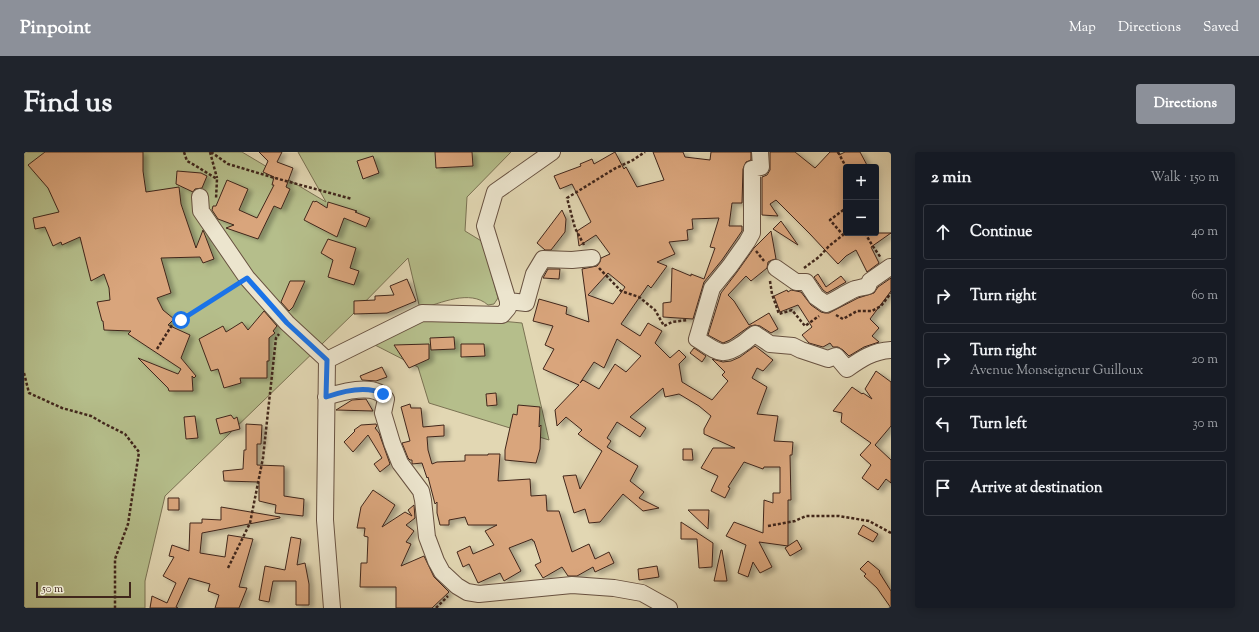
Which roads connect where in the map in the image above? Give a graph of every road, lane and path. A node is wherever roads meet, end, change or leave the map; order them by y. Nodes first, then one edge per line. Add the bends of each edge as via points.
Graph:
1 (184, 152) edge
2 (210, 152) edge
3 (552, 152) edge
4 (645, 152) edge
5 (760, 152) edge
6 (838, 152) edge
7 (844, 164) edge
8 (206, 172) dead end
9 (217, 179) dead end
10 (200, 197) dead end
11 (352, 199) dead end
12 (843, 210) edge
13 (843, 235) edge
14 (843, 235) edge
15 (867, 236) edge
16 (592, 258) junction
17 (890, 267) joint
18 (776, 268) dead end
19 (247, 278) junction
20 (796, 282) junction
21 (508, 300) junction
22 (702, 321) junction
23 (287, 323) junction
24 (157, 349) dead end
25 (891, 350) edge
26 (327, 360) junction
27 (24, 373) edge
28 (326, 397) junction
29 (768, 526) dead end
30 (891, 533) edge
31 (228, 568) dead end
32 (115, 608) edge
33 (332, 608) edge
34 (669, 608) edge

1 - 8 path via 187,161
2 - 9 path
2 - 11 path via 228,164
3 - 21 street via 495,192 485,226
4 - 16 path via 567,198 575,228
5 - 22 street via 761,167 752,169 752,233 712,288
6 - 7 path
10 - 19 street via 201,211
12 - 14 path via 830,220
13 - 20 path via 804,268
15 - 17 path via 885,265
16 - 21 street via 543,259 534,274 526,303
16 - 22 path via 603,274 621,291 639,296 655,310 664,326 684,320
17 - 20 street via 870,281 868,286 826,304 816,297 806,282
18 - 20 street
19 - 23 street
19 - 24 path via 172,325
21 - 26 street via 508,308 502,315 422,313
22 - 25 street via 697,338 721,353 730,352 755,334 770,344 793,346 828,359 836,356 847,369 863,358 883,350
23 - 26 street
23 - 31 path via 276,338 263,458 250,523
26 - 28 street
27 - 32 path via 29,393 62,408 91,416 125,434 139,452 128,524 115,559
28 - 33 street via 325,520
28 - 34 street via 363,390 383,394 386,399 383,413 400,463 421,491 427,537 436,561 442,572 462,589 479,594 572,585 614,588 642,593
29 - 30 path via 795,521 806,516 839,516 869,521

